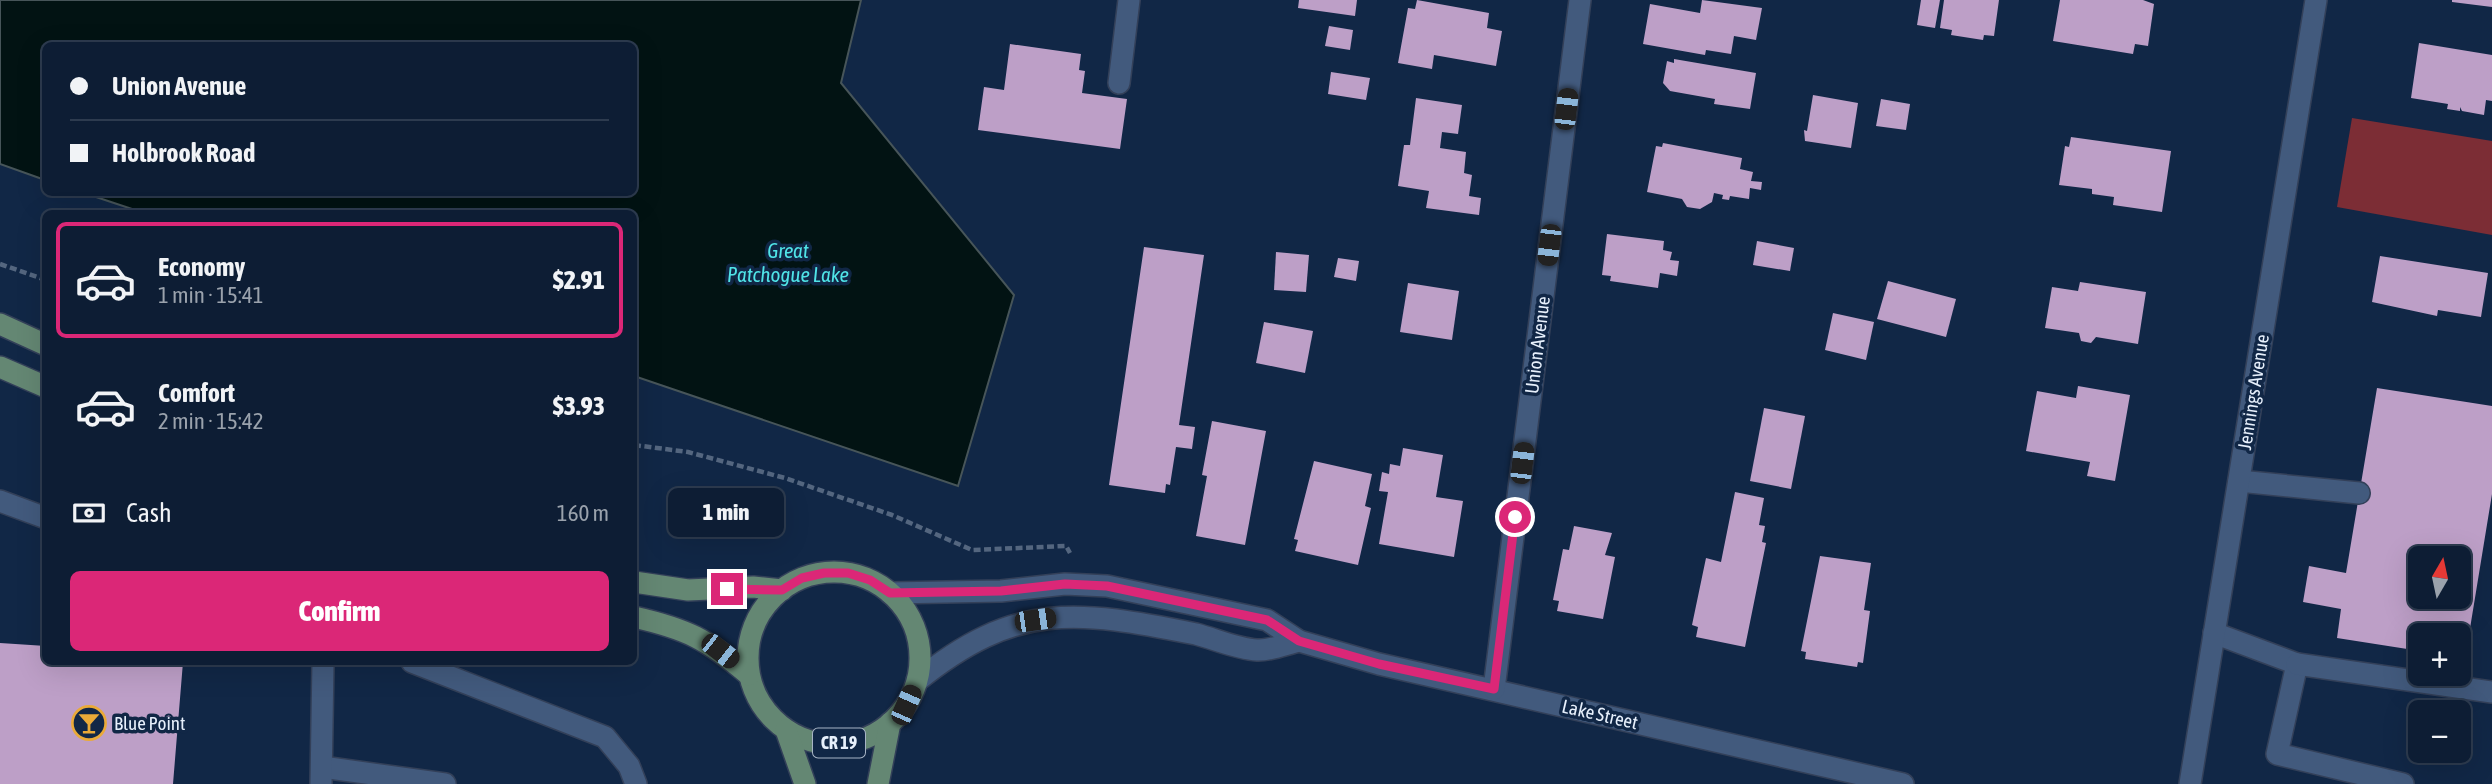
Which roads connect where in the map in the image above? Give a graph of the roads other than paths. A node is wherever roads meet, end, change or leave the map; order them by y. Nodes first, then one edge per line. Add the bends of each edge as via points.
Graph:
1 (1129, 0) edge
2 (1580, 0) edge
3 (2316, 0) edge
4 (1119, 83) dead end
5 (0, 324) edge
6 (42, 343) edge
7 (0, 367) edge
8 (42, 385) edge
9 (2239, 481) junction
10 (2359, 493) dead end
11 (0, 501) edge
12 (42, 517) edge
13 (637, 582) edge
14 (782, 590) junction
15 (890, 593) junction
16 (637, 618) edge
17 (2214, 633) junction
18 (1299, 641) junction
19 (2297, 664) junction
20 (323, 665) edge
21 (420, 665) edge
22 (749, 675) junction
23 (917, 681) junction
24 (1494, 689) junction
25 (2492, 692) edge
26 (890, 723) junction
27 (786, 730) junction
28 (321, 776) edge
29 (445, 784) edge
30 (636, 784) edge
31 (805, 784) edge
32 (878, 784) edge
33 (1903, 784) edge
34 (2190, 784) edge
35 (2403, 784) edge

1 - 4 street
2 - 24 street, Union Avenue
3 - 9 street, Jennings Avenue
5 - 6 main road
7 - 8 main road
9 - 10 street
9 - 17 street, Jennings Avenue
11 - 12 street
13 - 14 main road, CR 19 via 688,590
14 - 15 main road, CR 19 via 802,578 848,573
14 - 22 main road, CR 19 via 768,604 750,637
15 - 18 street via 1107,586 1267,620
15 - 23 main road, CR 19 via 906,611 916,634
16 - 22 main road, CR 19 via 680,627 707,641
17 - 19 street
17 - 34 street, Jennings Avenue
18 - 23 street via 1258,650 1103,618 1055,617 1015,623 988,634
18 - 24 street, Lake Street
19 - 25 street
19 - 35 street via 2277,754
20 - 28 street
21 - 30 street via 605,737 629,766
22 - 27 main road, CR 19 via 756,697
23 - 26 main road, CR 19 via 906,705
24 - 33 street, Lake Street
26 - 27 main road, CR 19 via 872,736 828,744
26 - 32 main road, CR 19
27 - 31 main road, CR 19
28 - 29 street

